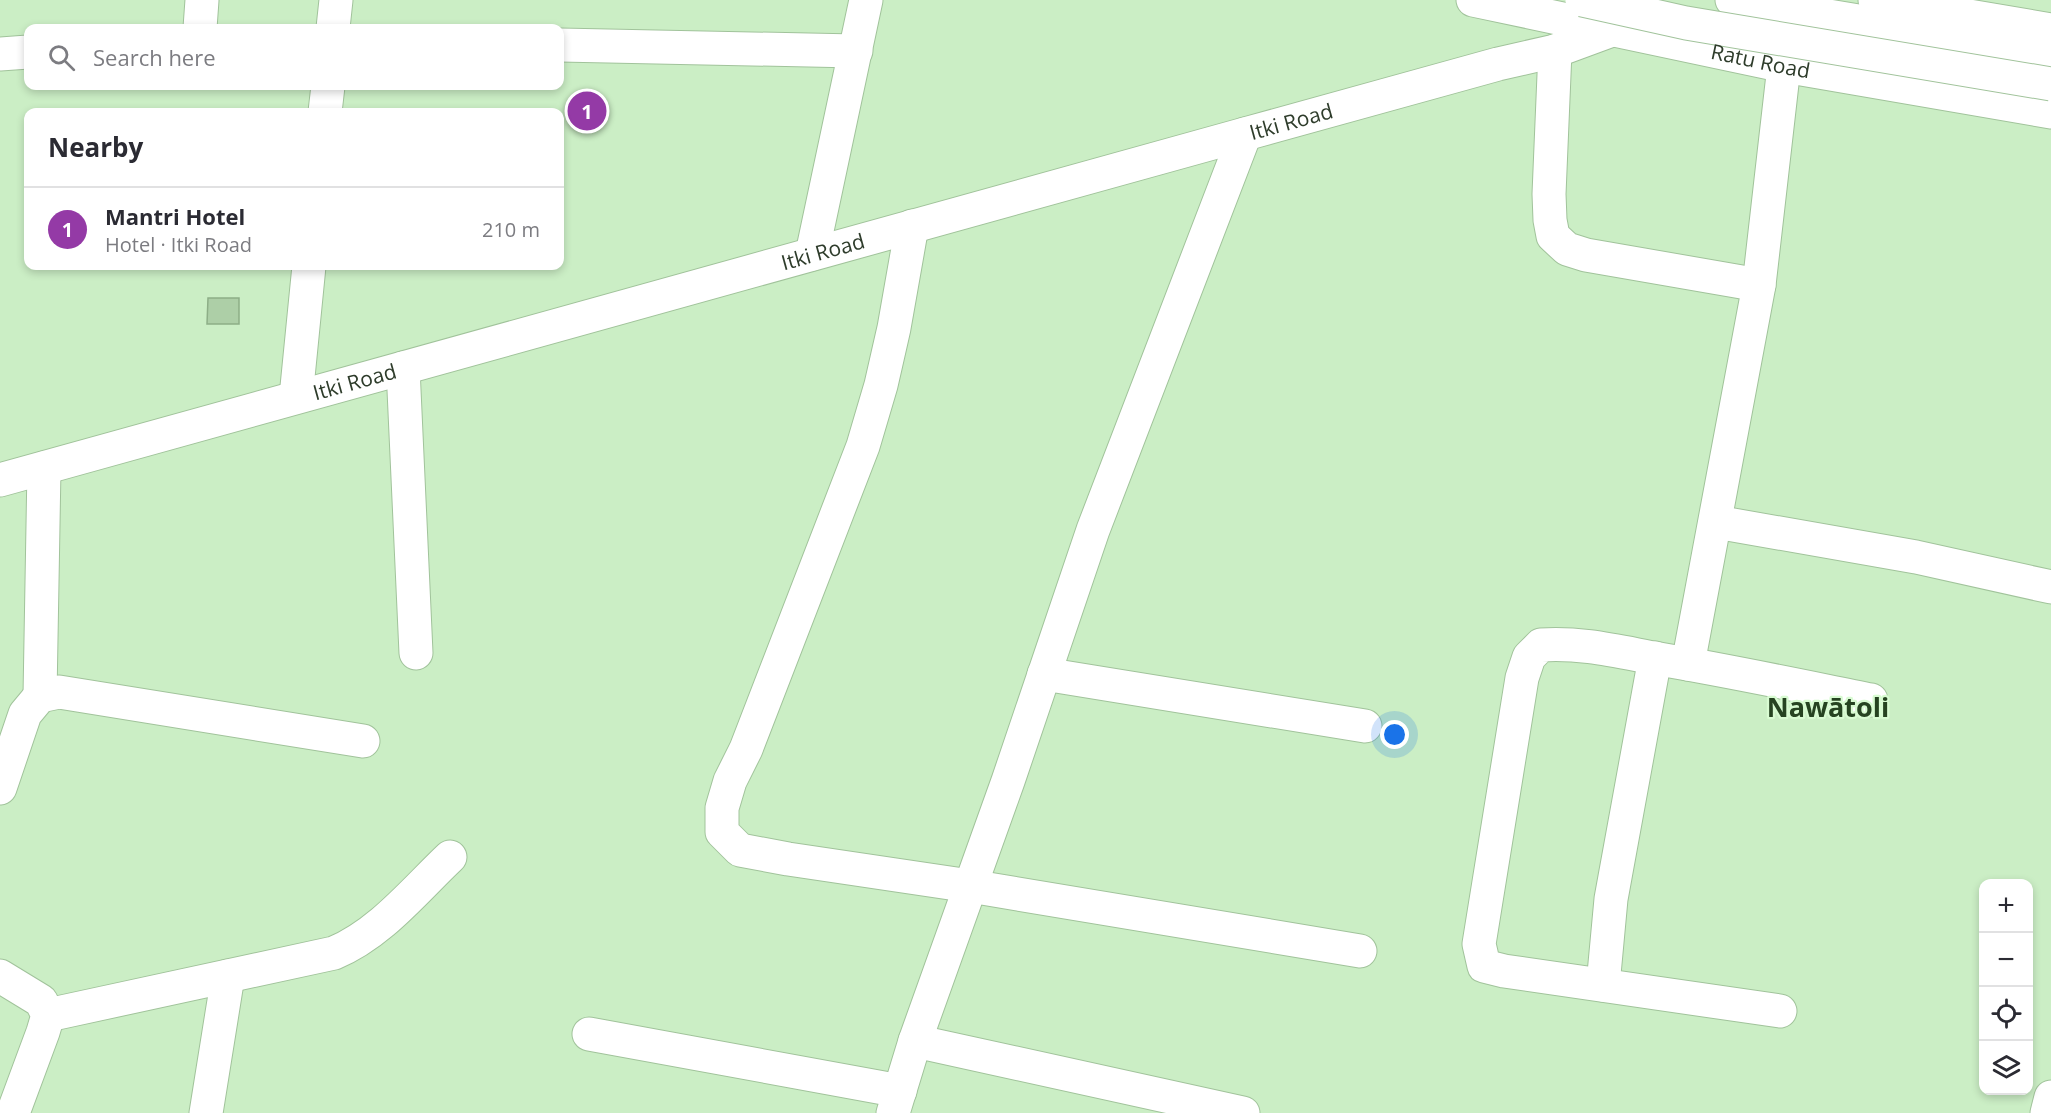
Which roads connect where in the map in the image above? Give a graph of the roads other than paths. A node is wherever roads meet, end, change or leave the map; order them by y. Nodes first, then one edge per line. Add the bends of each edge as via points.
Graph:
1 (202, 0) edge
2 (336, 0) edge
3 (866, 0) edge
4 (1473, 0) edge
5 (1582, 0) edge
6 (1626, 0) edge
7 (1732, 0) edge
8 (1875, 0) edge
9 (200, 24) edge
10 (333, 24) edge
11 (1611, 30) junction
12 (2051, 30) edge
13 (564, 45) edge
14 (856, 51) junction
15 (1555, 51) junction
16 (24, 52) edge
17 (2051, 53) edge
18 (0, 54) edge
19 (1784, 66) junction
20 (2051, 84) edge
21 (327, 90) edge
22 (325, 108) edge
23 (2051, 112) edge
24 (1245, 134) junction
25 (912, 226) junction
26 (812, 254) junction
27 (309, 270) edge
28 (1759, 285) junction
29 (403, 368) junction
30 (296, 397) junction
31 (44, 468) junction
32 (0, 480) edge
33 (1716, 522) junction
34 (2051, 587) edge
35 (416, 652) dead end
36 (1655, 658) junction
37 (1688, 664) junction
38 (1044, 674) junction
39 (40, 696) junction
40 (1872, 700) dead end
41 (1365, 726) dead end
42 (363, 741) dead end
43 (0, 788) edge
44 (450, 857) dead end
45 (970, 886) junction
46 (1360, 951) dead end
47 (228, 976) junction
48 (1603, 985) junction
49 (6, 987) edge
50 (1780, 1011) dead end
51 (48, 1015) junction
52 (589, 1034) dead end
53 (915, 1041) junction
54 (2051, 1097) edge
55 (896, 1102) edge
56 (13, 1113) edge
57 (206, 1113) edge
58 (1243, 1113) edge
59 (2047, 1113) edge

1 - 9 street
2 - 10 street
3 - 14 street
4 - 11 street, Ratu Road
5 - 20 street, bridge via 1686,23
6 - 11 street
7 - 17 street
8 - 12 street
11 - 15 street, Itki Road
11 - 19 street, Ratu Road
13 - 14 street
14 - 26 street
15 - 24 street, Itki Road
15 - 28 street via 1549,194 1553,236 1567,249 1586,255
16 - 18 street
19 - 23 street, Ratu Road
19 - 28 street
21 - 22 street
24 - 25 street, Itki Road
24 - 38 street via 1093,530
25 - 26 street, Itki Road
25 - 45 street via 894,328 863,446 746,749 730,781 722,808 722,832 740,850
26 - 29 street, Itki Road
27 - 30 street
28 - 33 street
29 - 30 street, Itki Road
29 - 35 street
30 - 31 street, Itki Road
31 - 32 street, Itki Road
31 - 39 street
33 - 34 street via 1916,557
33 - 37 street
36 - 37 street
36 - 48 street via 1611,899
36 - 48 street via 1561,644 1541,645 1529,657 1522,678 1479,944 1484,966
37 - 40 street
38 - 41 street
38 - 45 street
39 - 42 street via 59,692
39 - 43 street via 25,714
44 - 47 street via 377,927 351,946
45 - 46 street
45 - 53 street
47 - 51 street
47 - 57 street
48 - 50 street
49 - 51 street via 41,1001
51 - 56 street
52 - 55 street
53 - 55 street
53 - 58 street
54 - 59 street

